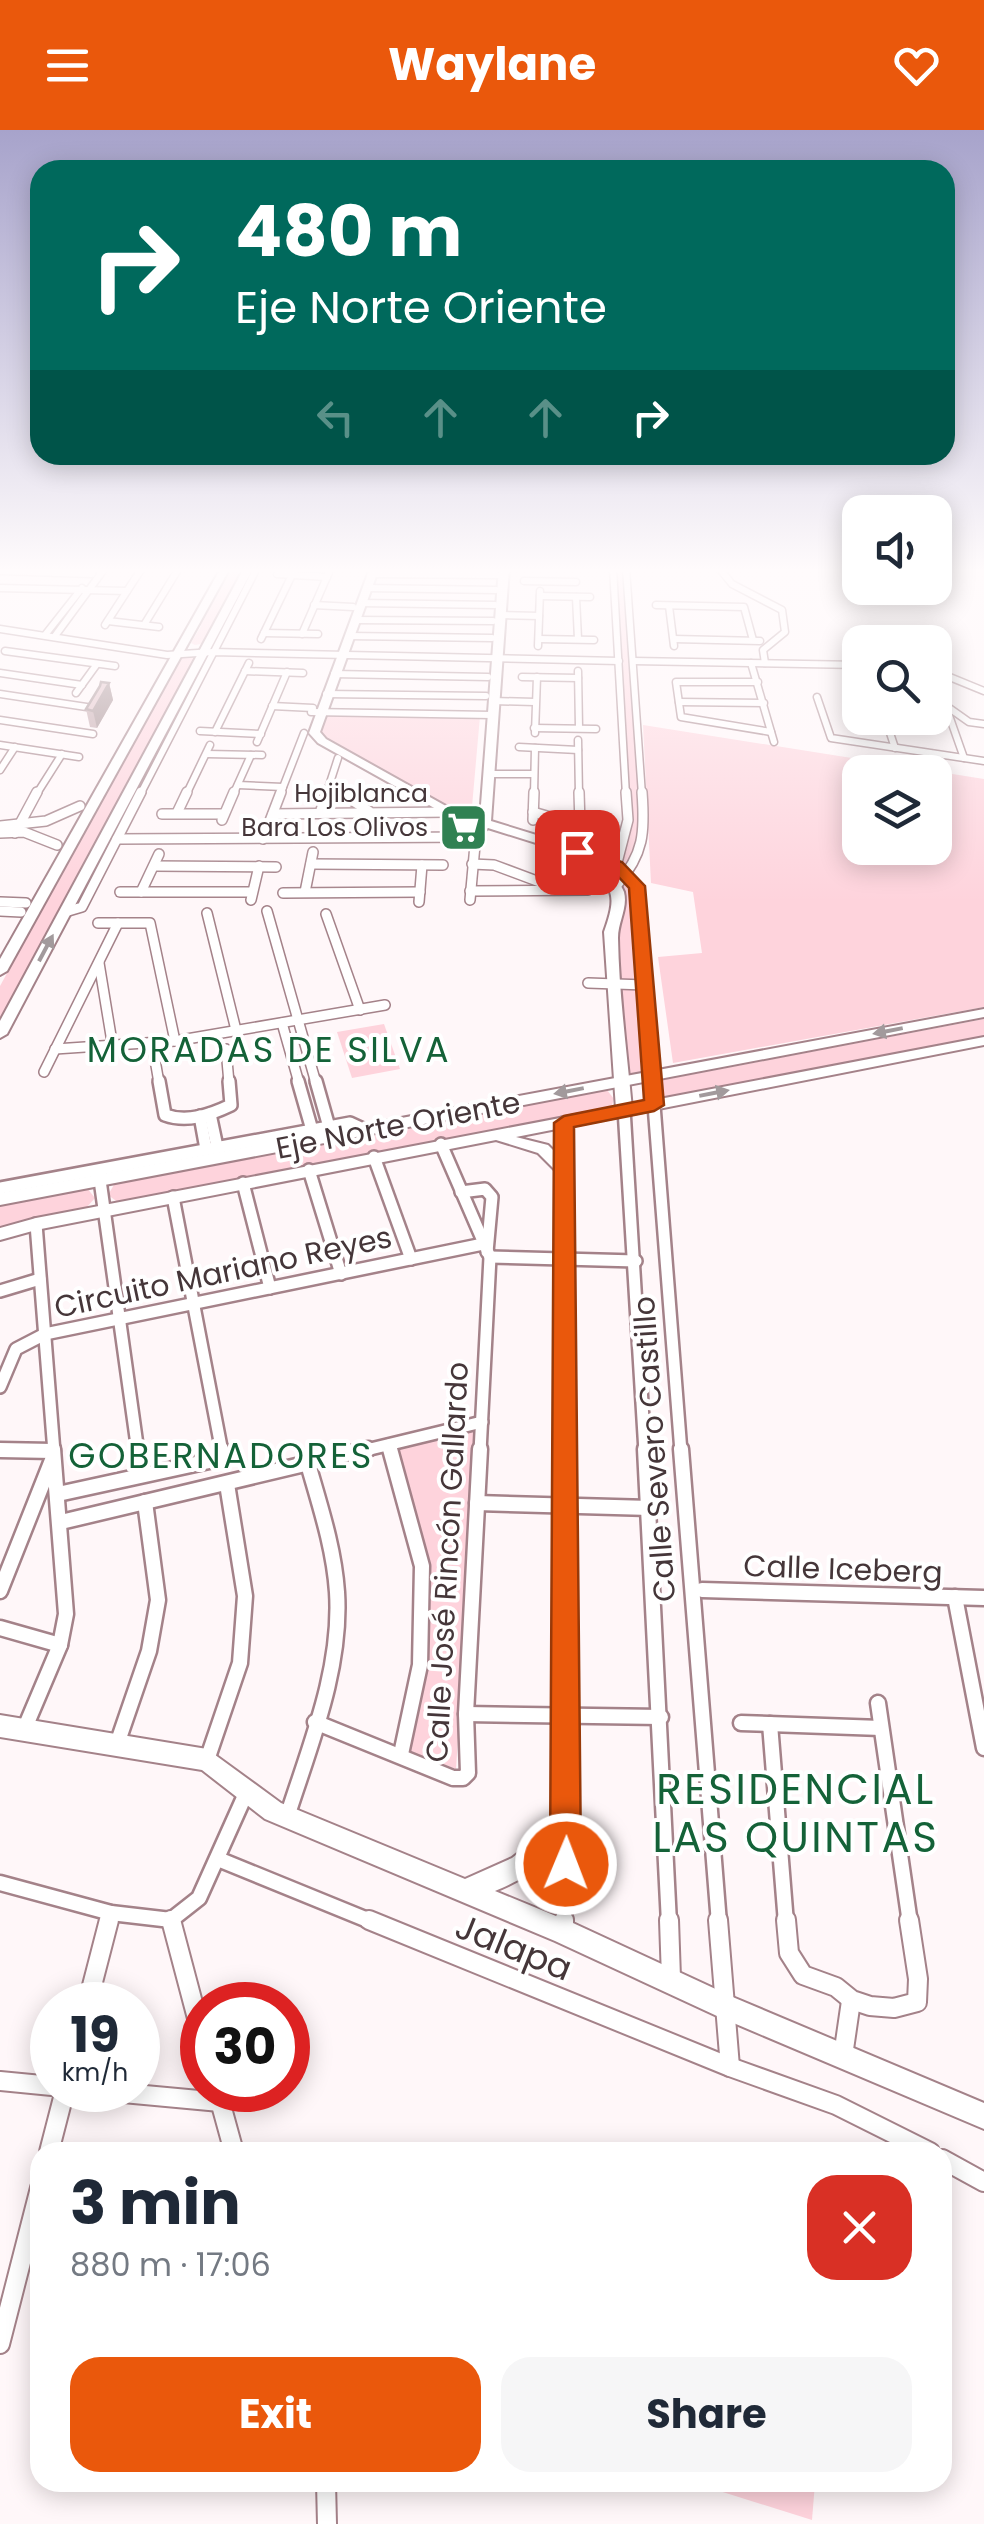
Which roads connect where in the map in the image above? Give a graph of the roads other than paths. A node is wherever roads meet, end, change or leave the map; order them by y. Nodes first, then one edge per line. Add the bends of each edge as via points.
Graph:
1 (46, 680) edge
2 (86, 680) edge
3 (158, 680) edge
4 (194, 680) edge
5 (195, 680) edge
6 (241, 680) edge
7 (284, 680) edge
8 (327, 680) edge
9 (332, 680) edge
10 (489, 680) edge
11 (492, 680) edge
12 (537, 680) edge
13 (578, 680) edge
14 (620, 680) edge
15 (634, 680) edge
16 (675, 680) edge
17 (758, 680) edge
18 (82, 685) junction
19 (0, 694) edge
20 (76, 694) dead end
21 (326, 694) junction
22 (817, 697) dead end
23 (491, 698) junction
24 (535, 700) junction
25 (679, 702) junction
26 (764, 703) junction
27 (273, 704) junction
28 (314, 709) junction
29 (952, 709) edge
30 (488, 715) junction
31 (5, 722) edge
32 (969, 722) junction
33 (952, 724) edge
34 (579, 728) junction
35 (952, 728) edge
36 (984, 728) edge
37 (596, 729) dead end
38 (200, 731) dead end
39 (79, 732) junction
40 (215, 732) junction
41 (771, 732) junction
42 (93, 734) dead end
43 (304, 734) junction
44 (0, 735) edge
45 (890, 735) edge
46 (774, 742) dead end
47 (0, 745) edge
48 (15, 747) junction
49 (519, 747) dead end
50 (535, 748) junction
51 (895, 748) junction
52 (62, 754) junction
53 (116, 754) junction
54 (262, 755) dead end
55 (251, 756) junction
56 (79, 757) dead end
57 (338, 758) junction
58 (964, 758) junction
59 (984, 761) edge
60 (0, 770) edge
61 (488, 776) junction
62 (533, 776) junction
63 (237, 787) junction
64 (329, 788) junction
65 (282, 790) junction
66 (80, 806) junction
67 (450, 812) junction
68 (177, 813) junction
69 (320, 813) junction
70 (373, 813) junction
71 (436, 813) junction
72 (162, 814) dead end
73 (273, 814) junction
74 (580, 825) junction
75 (0, 826) edge
76 (16, 828) junction
77 (595, 830) dead end
78 (476, 832) junction
79 (0, 834) edge
80 (367, 838) junction
81 (378, 838) junction
82 (117, 839) junction
83 (212, 839) junction
84 (263, 839) junction
85 (57, 845) junction
86 (314, 852) dead end
87 (159, 854) dead end
88 (311, 864) junction
89 (365, 864) junction
90 (376, 864) junction
91 (472, 864) junction
92 (422, 865) junction
93 (444, 865) dead end
94 (154, 866) junction
95 (206, 866) junction
96 (259, 866) junction
97 (276, 867) dead end
98 (622, 878) junction
99 (562, 890) junction
100 (588, 890) dead end
101 (120, 892) dead end
102 (141, 892) junction
103 (283, 892) dead end
104 (305, 892) junction
105 (0, 902) edge
106 (23, 908) junction
107 (0, 911) edge
108 (266, 911) dead end
109 (65, 912) junction
110 (208, 913) dead end
111 (326, 914) dead end
112 (98, 922) dead end
113 (118, 923) junction
114 (99, 961) junction
115 (1, 962) edge
116 (588, 983) dead end
117 (614, 984) junction
118 (645, 985) junction
119 (385, 1005) dead end
120 (360, 1010) junction
121 (984, 1013) edge
122 (298, 1020) junction
123 (282, 1023) junction
124 (236, 1030) junction
125 (0, 1034) edge
126 (175, 1041) junction
127 (984, 1041) edge
128 (113, 1048) junction
129 (55, 1050) junction
130 (226, 1050) dead end
131 (154, 1054) dead end
132 (44, 1072) dead end
133 (650, 1075) junction
134 (620, 1081) junction
135 (315, 1082) junction
136 (299, 1085) junction
137 (654, 1105) junction
138 (624, 1110) junction
139 (205, 1115) junction
140 (564, 1123) junction
141 (329, 1127) junction
142 (363, 1129) junction
143 (312, 1130) junction
144 (486, 1135) junction
145 (441, 1144) junction
146 (211, 1148) junction
147 (374, 1157) junction
148 (153, 1164) junction
149 (564, 1169) junction
150 (309, 1170) junction
151 (99, 1174) junction
152 (243, 1183) junction
153 (3, 1192) edge
154 (461, 1192) junction
155 (173, 1196) junction
156 (104, 1210) junction
157 (36, 1224) junction
158 (0, 1226) edge
159 (0, 1234) edge
160 (486, 1251) junction
161 (564, 1258) junction
162 (411, 1260) junction
163 (636, 1261) junction
164 (340, 1274) junction
165 (40, 1279) junction
166 (270, 1288) junction
167 (0, 1292) edge
168 (195, 1304) junction
169 (118, 1320) junction
170 (44, 1334) junction
171 (0, 1387) edge
172 (482, 1422) junction
173 (389, 1444) junction
174 (0, 1450) edge
175 (53, 1454) junction
176 (308, 1464) junction
177 (142, 1475) junction
178 (227, 1484) junction
179 (58, 1494) junction
180 (145, 1502) junction
181 (477, 1503) junction
182 (565, 1508) junction
183 (650, 1508) junction
184 (61, 1522) junction
185 (702, 1590) dead end
186 (0, 1591) edge
187 (956, 1597) junction
188 (984, 1598) edge
189 (0, 1628) edge
190 (60, 1645) junction
191 (878, 1702) dead end
192 (466, 1714) junction
193 (566, 1716) junction
194 (661, 1716) junction
195 (316, 1722) junction
196 (741, 1722) dead end
197 (770, 1724) junction
198 (12, 1728) edge
199 (882, 1728) junction
200 (116, 1746) junction
201 (984, 1748) edge
202 (401, 1754) junction
203 (207, 1760) junction
204 (247, 1791) junction
205 (288, 1817) junction
206 (566, 1830) junction
207 (218, 1859) junction
208 (0, 1883) edge
209 (467, 1890) junction
210 (111, 1913) junction
211 (171, 1920) junction
212 (564, 1932) junction
213 (671, 1978) junction
214 (93, 1982) edge
215 (187, 1982) edge
216 (851, 2000) junction
217 (726, 2008) junction
218 (843, 2056) junction
219 (729, 2061) junction
220 (0, 2082) edge
221 (30, 2084) edge
222 (59, 2112) edge
223 (223, 2112) edge
224 (984, 2116) edge
225 (52, 2142) edge
226 (231, 2142) edge
227 (910, 2142) edge
228 (952, 2164) edge
229 (984, 2182) edge
230 (30, 2227) edge
231 (0, 2344) edge
232 (326, 2492) edge
233 (326, 2524) edge

1 - 18 street
2 - 18 street
3 - 53 street
4 - 109 street
5 - 82 street
6 - 40 street
7 - 27 street
8 - 28 street
9 - 21 street
10 - 23 street
11 - 23 street
12 - 24 street
13 - 34 street
14 - 98 street, Calle Severo Castillo via 628,820
15 - 98 street, Calle Severo Castillo via 644,821 637,862
16 - 25 street
17 - 26 street
18 - 20 street
19 - 39 street via 95,704
21 - 23 street
21 - 28 street
22 - 51 street via 832,738
23 - 24 street
23 - 30 street
24 - 34 street via 535,732
25 - 26 street
25 - 41 street via 687,720
26 - 41 street
27 - 28 street
27 - 40 street via 259,738
28 - 30 street
28 - 43 street
28 - 67 street via 314,733 322,741
29 - 32 street
30 - 61 street
30 - 78 street
31 - 39 street
31 - 44 street
32 - 33 street
32 - 36 street
34 - 37 street
35 - 58 street
38 - 40 street
39 - 42 street
41 - 46 street
43 - 57 street
43 - 65 street
45 - 51 street
47 - 48 street
48 - 52 street
48 - 60 street
49 - 50 street
50 - 62 street
50 - 74 street via 578,745
51 - 58 street
52 - 56 street
52 - 76 street
53 - 66 street
53 - 115 street
54 - 55 street
55 - 63 street
55 - 68 street via 208,749
57 - 64 street
57 - 71 street
58 - 59 street
61 - 62 street
61 - 78 street
62 - 74 street via 533,816
63 - 65 street
63 - 68 street via 222,817
64 - 69 street
64 - 70 street
65 - 73 street
66 - 76 street
66 - 85 street
67 - 71 street, Hojiblanca
67 - 78 street
68 - 72 street
69 - 70 street, Hojiblanca
69 - 73 street, Hojiblanca
70 - 71 street, Hojiblanca
71 - 78 street
73 - 84 street
74 - 77 street
75 - 76 street
76 - 79 street
76 - 85 street
78 - 81 street
78 - 91 street
78 - 98 street
80 - 81 street
80 - 84 street
80 - 89 street
81 - 90 street
82 - 83 street
82 - 109 street via 82,907
83 - 84 street
83 - 95 street
85 - 106 street
86 - 88 street
87 - 94 street
88 - 89 street
88 - 104 street
89 - 90 street
90 - 92 street
91 - 99 street
91 - 99 street via 470,895
92 - 93 street
92 - 104 street via 420,897
94 - 95 street
94 - 102 street
95 - 96 street
96 - 97 street
96 - 102 street via 251,896
98 - 117 street, Calle Severo Castillo via 611,932
98 - 118 street, Calle Severo Castillo
99 - 100 street
101 - 102 street
103 - 104 street
105 - 106 street
106 - 107 street
106 - 115 street
108 - 122 street
125 -> 109 street
110 - 124 street
111 - 120 street
112 - 113 street
113 - 114 street
113 - 126 street via 150,923
114 - 128 street
114 - 129 street
116 - 117 street
117 - 118 street
117 - 134 street, Calle Severo Castillo
118 - 133 street, Calle Severo Castillo
119 - 120 street
120 - 122 street
121 -> 133 street, Eje Norte Oriente
122 - 123 street
122 - 135 street
123 - 124 street
123 - 136 street
124 - 126 street
126 - 128 street
137 -> 127 street, Eje Norte Oriente
128 - 129 street
129 - 132 street
130 - 139 street via 233,1099
131 - 139 street via 164,1115
133 - 134 street, Eje Norte Oriente
133 - 137 street, Calle Severo Castillo
134 - 138 street, Calle Severo Castillo
134 -> 142 street, Eje Norte Oriente
135 - 136 street
135 - 141 street
136 - 143 street
137 - 138 street, Eje Norte Oriente
137 - 217 street, Calle Severo Castillo
138 - 140 street, Eje Norte Oriente
138 - 163 street, Calle Severo Castillo
139 - 146 street
140 - 144 street, Eje Norte Oriente
140 - 149 street
141 - 142 street via 350,1123
141 - 143 street
142 - 148 street, Eje Norte Oriente
143 - 146 street
144 - 145 street, Eje Norte Oriente
144 - 149 street via 543,1149
145 - 147 street, Eje Norte Oriente
145 - 154 street, Calle José Rincón Gallardo
146 - 148 street
147 - 150 street, Eje Norte Oriente
147 - 162 street
148 - 151 street, Eje Norte Oriente
149 - 161 street
150 - 152 street, Eje Norte Oriente
150 - 164 street
151 - 153 street, Eje Norte Oriente
151 - 156 street
152 - 155 street, Eje Norte Oriente
152 - 166 street
154 - 160 street, Calle José Rincón Gallardo
154 - 160 street, Calle José Rincón Gallardo via 485,1189 492,1197
155 - 156 street, Eje Norte Oriente
155 - 168 street
156 - 157 street, Eje Norte Oriente
156 - 169 street
157 - 158 street
157 - 159 street, Eje Norte Oriente
157 - 165 street
160 - 161 street, Circuito Mariano Reyes
160 - 162 street, Circuito Mariano Reyes
160 - 172 street, Calle José Rincón Gallardo
161 - 163 street, Circuito Mariano Reyes
161 - 182 street
162 - 164 street, Circuito Mariano Reyes
163 - 183 street, Calle Severo Castillo
164 - 166 street, Circuito Mariano Reyes
165 - 167 street
165 - 170 street
166 - 168 street, Circuito Mariano Reyes
168 - 169 street, Circuito Mariano Reyes
168 - 177 street via 223,1458
169 - 170 street, Circuito Mariano Reyes
169 - 177 street
170 - 171 street, Circuito Mariano Reyes via 16,1349
170 - 175 street
172 - 173 street
172 - 181 street, Calle José Rincón Gallardo
173 - 176 street
173 - 202 street via 422,1566 420,1665
174 - 175 street
175 - 179 street
175 - 186 street
176 - 178 street
176 - 195 street via 331,1547 337,1614
177 - 179 street
178 - 180 street
178 - 203 street via 245,1596 240,1663
179 - 184 street
180 - 184 street
180 - 200 street via 158,1600 149,1652
181 - 182 street
181 - 192 street, Calle José Rincón Gallardo
182 - 183 street
182 - 193 street
183 - 194 street, Calle Severo Castillo
184 - 190 street via 66,1614
185 - 187 street, Calle Iceberg
187 - 188 street, Calle Iceberg
187 - 201 street
189 - 190 street
190 - 198 street
191 - 199 street
192 - 193 street
192 - 202 street, Calle José Rincón Gallardo via 463,1778
193 - 194 street
193 - 206 street
194 - 213 street, Calle Severo Castillo
195 - 202 street, Calle José Rincón Gallardo
195 - 205 street
196 - 197 street
197 - 199 street
197 - 216 street via 789,1953 804,1979 840,1989
198 - 200 street
199 - 216 street via 916,2002 900,2010
200 - 203 street
203 - 204 street
204 - 205 street
204 - 207 street
205 - 209 street
206 - 209 street via 534,1860
206 - 212 street
207 - 211 street via 199,1898
207 - 219 street, Jalapa
208 - 210 street
209 - 212 street
210 - 211 street
210 - 214 street
211 - 215 street
212 - 213 street
213 - 217 street
216 - 218 street
217 - 218 street
217 - 219 street
218 - 224 street
219 - 227 street, Jalapa
220 - 221 street
222 - 225 street
223 - 226 street
228 - 229 street
230 - 231 street
232 - 233 street

